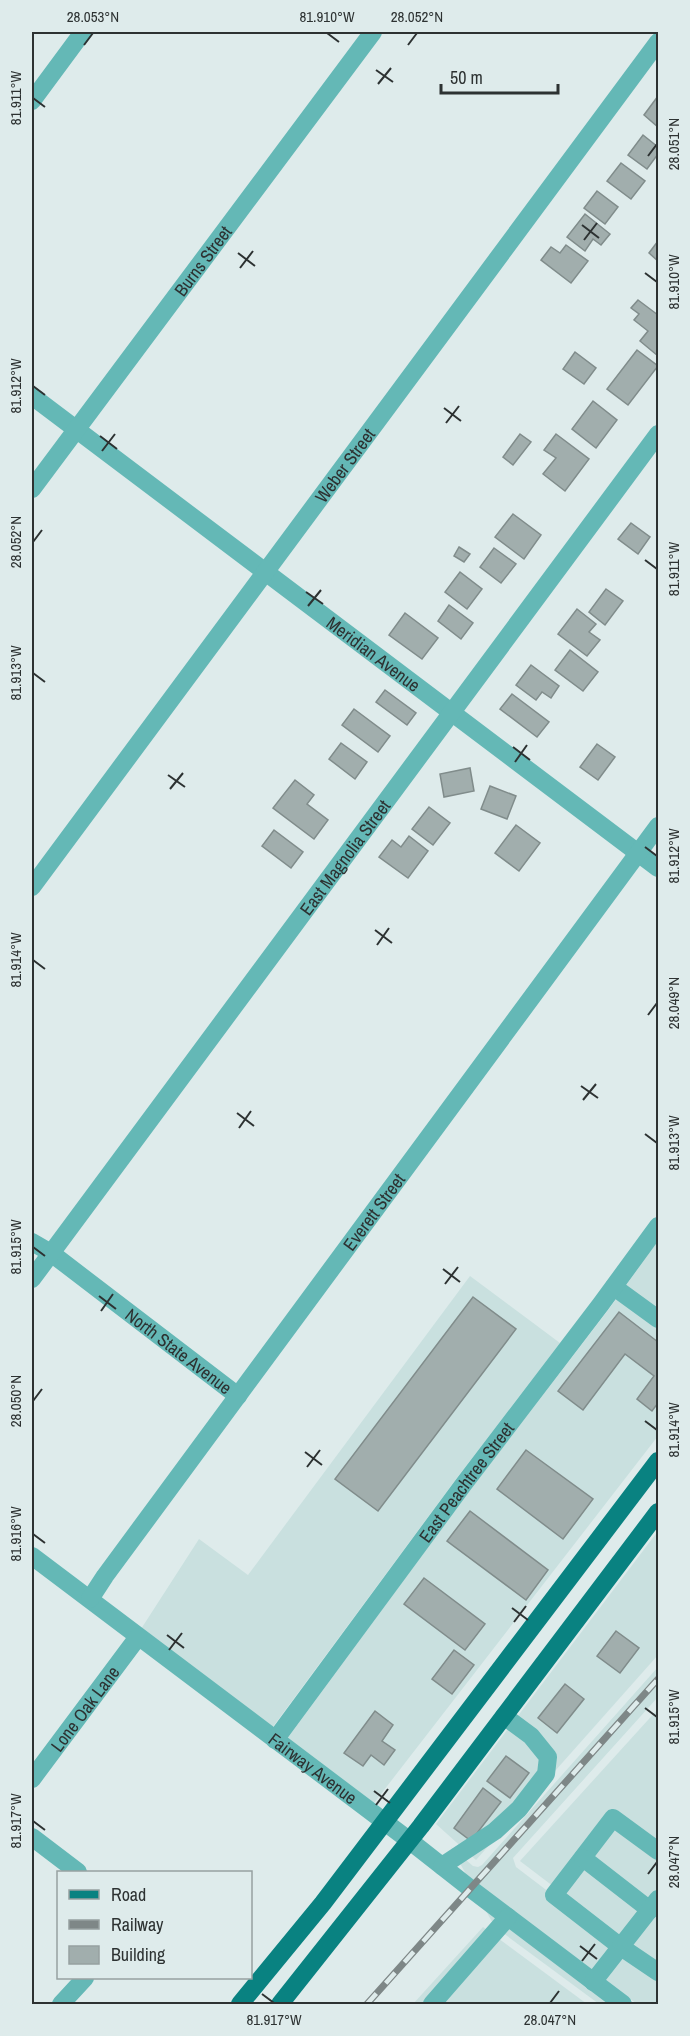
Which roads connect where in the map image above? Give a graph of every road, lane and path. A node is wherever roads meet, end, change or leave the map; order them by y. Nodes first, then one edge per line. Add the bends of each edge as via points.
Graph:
1 (83, 32) edge
2 (373, 32) edge
3 (658, 42) edge
4 (32, 101) edge
5 (32, 396) edge
6 (76, 430) junction
7 (658, 434) edge
8 (32, 489) edge
9 (266, 573) junction
10 (452, 711) junction
11 (658, 826) edge
12 (638, 853) junction
13 (658, 868) edge
14 (32, 887) edge
15 (658, 1226) edge
16 (32, 1242) edge
17 (51, 1253) junction
18 (32, 1280) edge
19 (614, 1287) junction
20 (658, 1319) edge
21 (238, 1396) junction
22 (658, 1461) edge
23 (658, 1512) edge
24 (32, 1556) edge
25 (90, 1599) junction
26 (138, 1637) junction
27 (504, 1716) junction
28 (275, 1740) junction
29 (32, 1779) edge
30 (385, 1822) junction
31 (32, 1837) edge
32 (410, 1840) junction
33 (658, 1851) edge
34 (583, 1858) junction
35 (442, 1866) junction
36 (77, 1871) edge
37 (654, 1904) edge
38 (508, 1917) junction
39 (621, 1947) junction
40 (658, 1972) edge
41 (83, 1979) edge
42 (593, 1982) junction
43 (61, 2004) edge
44 (240, 2004) edge
45 (280, 2004) edge
46 (432, 2004) edge
47 (623, 2004) edge

1 - 4 street
2 - 6 street, Burns Street
3 - 9 street, Weber Street
5 - 6 street, Meridian Avenue
6 - 8 street, Burns Street
6 - 9 street, Meridian Avenue
7 - 10 street, East Magnolia Street
9 - 10 street, Meridian Avenue
9 - 14 street, Weber Street
10 - 12 street, Meridian Avenue
10 - 17 street, East Magnolia Street
11 - 12 street, Everett Street
12 - 13 street, Meridian Avenue
12 - 21 street, Everett Street
15 - 19 street, East Peachtree Street
16 - 17 street, North State Avenue
17 - 18 street, East Magnolia Street
17 - 21 street, North State Avenue
19 - 20 street
19 - 28 street, East Peachtree Street
21 - 25 street, Everett Street
22 - 30 main road
23 - 27 main road
24 - 25 street, Fairway Avenue
25 - 26 street, Fairway Avenue
26 - 28 street, Fairway Avenue
26 - 29 street, Lone Oak Lane
27 - 32 main road
27 - 35 street via 531,1736 548,1757 546,1774 519,1809 495,1831
28 - 30 street, Fairway Avenue
30 - 32 street, Fairway Avenue
30 - 44 main road
31 - 36 street
32 - 35 street, Fairway Avenue
32 - 45 main road
33 - 34 street via 613,1818
34 - 37 street
34 - 39 street via 554,1895
35 - 38 street, Fairway Avenue
37 - 39 street
38 - 42 street, Fairway Avenue
38 - 46 street
39 - 40 street
39 - 42 street
41 - 43 street
42 - 47 street, Fairway Avenue

